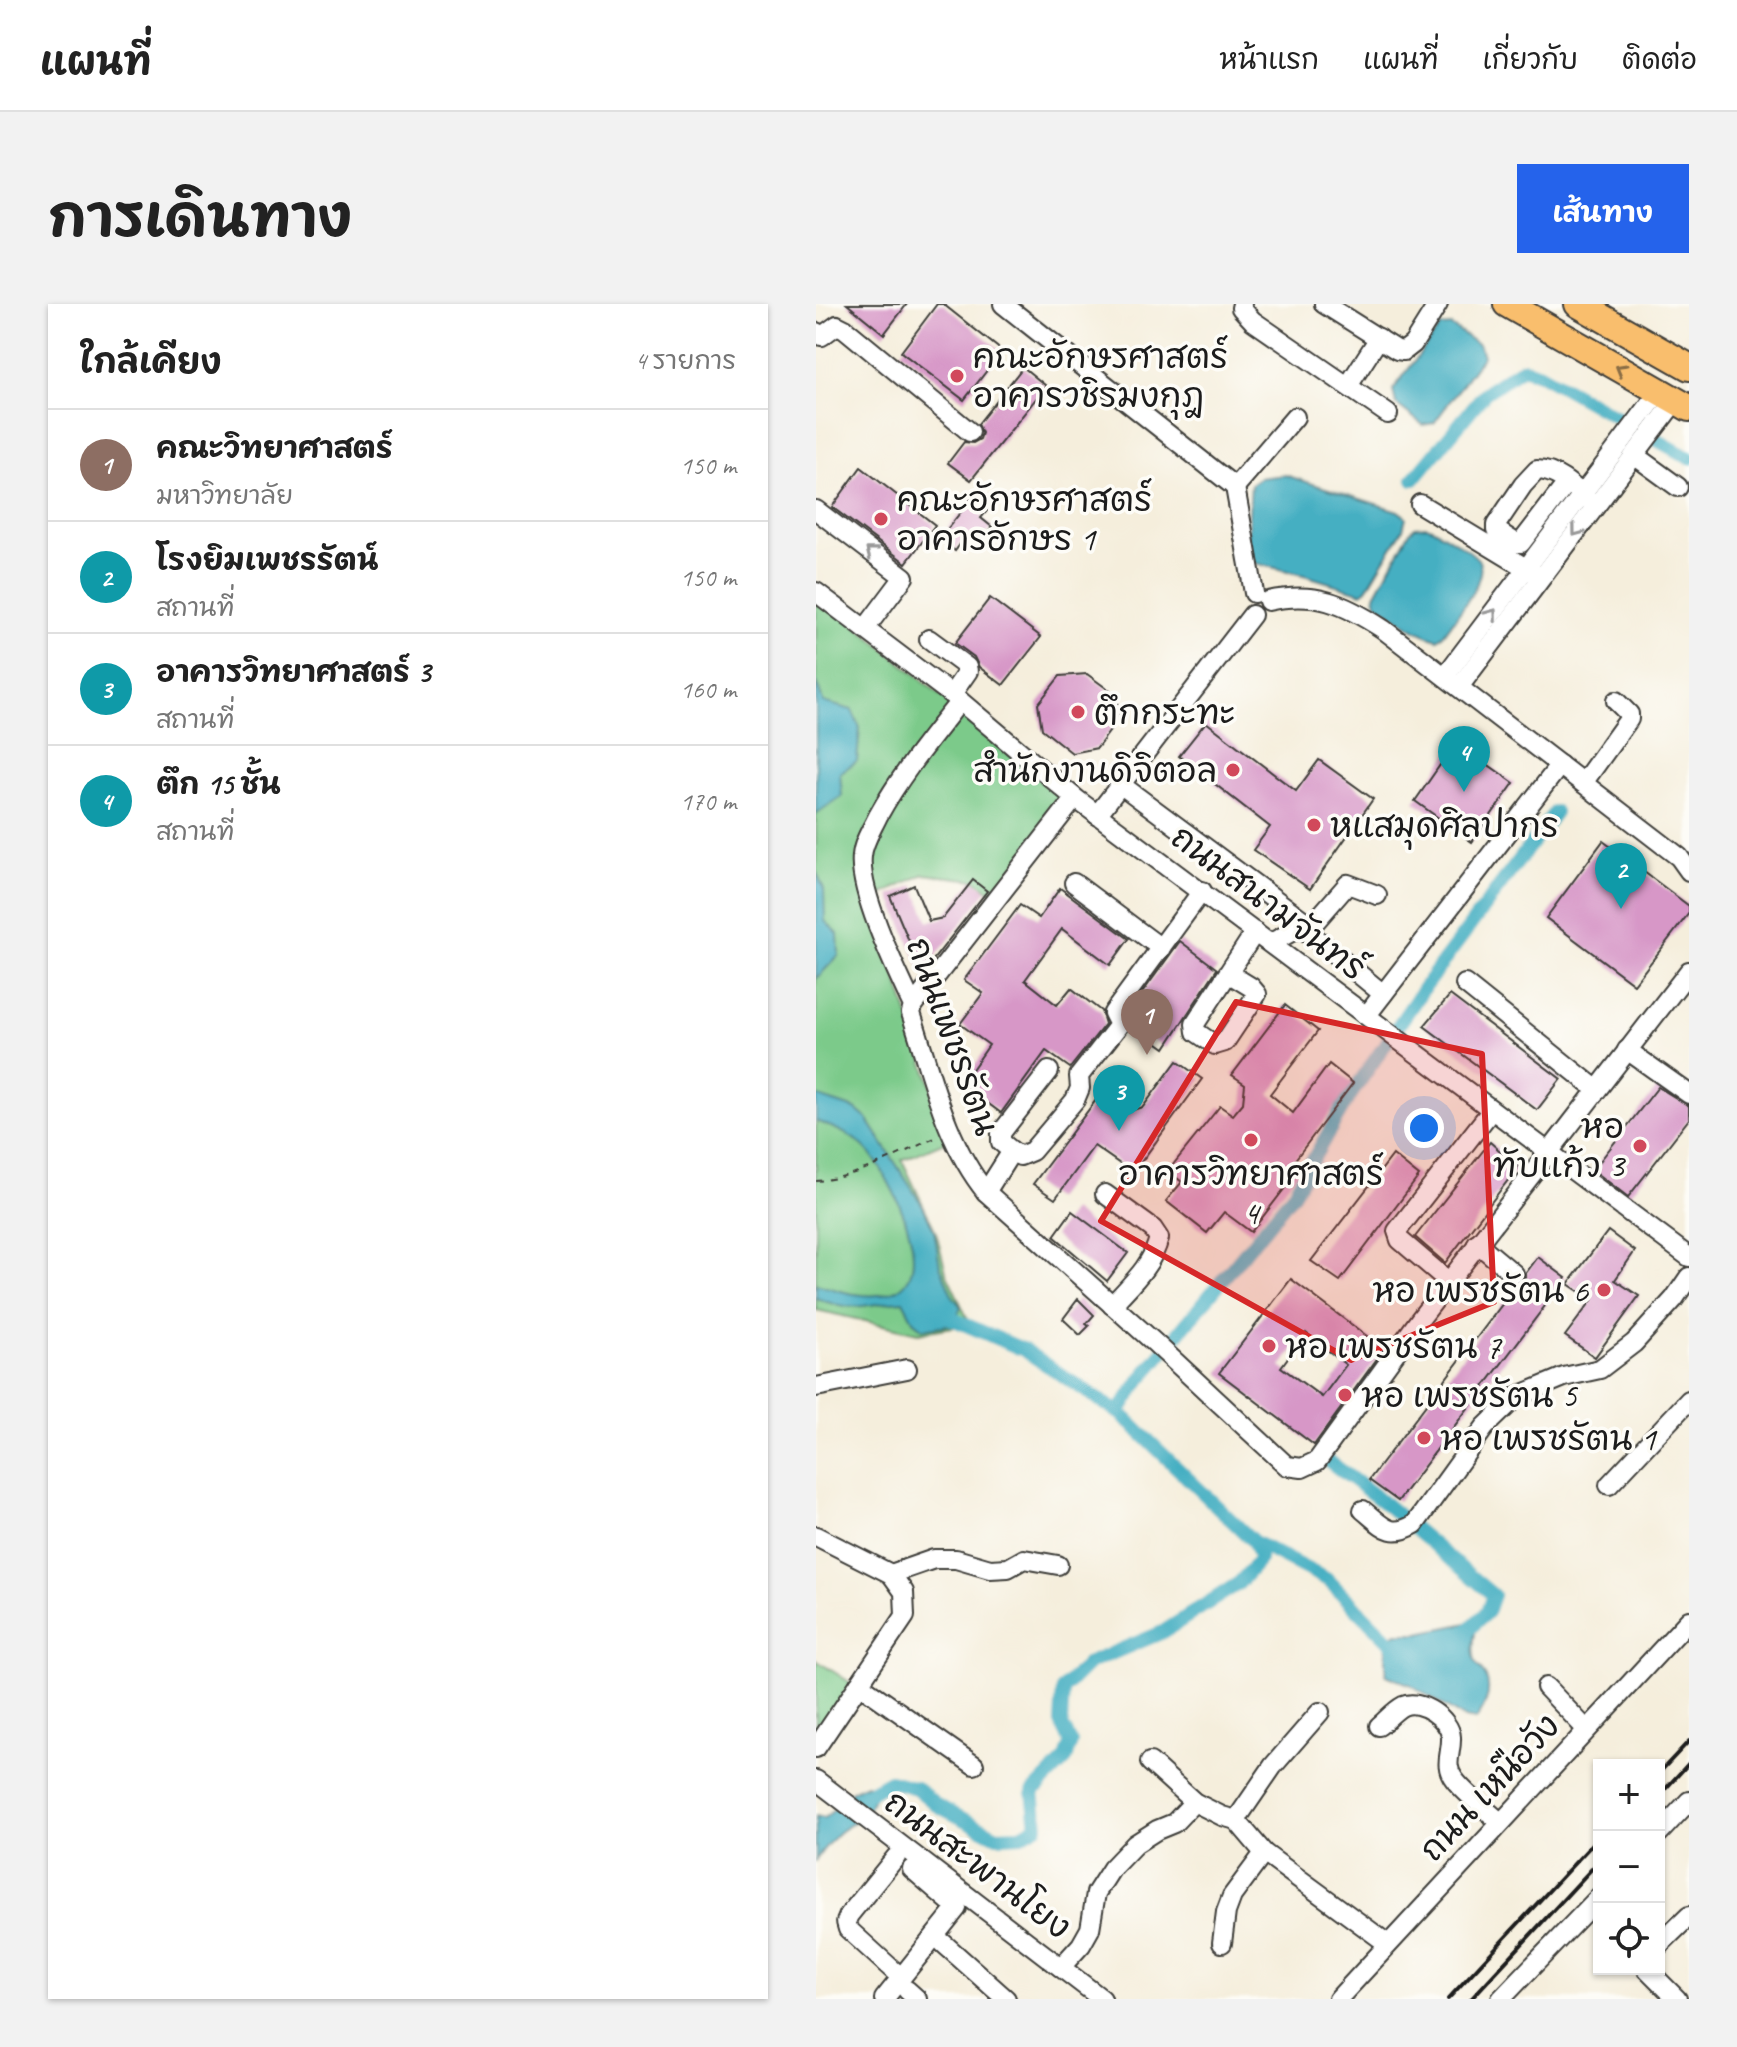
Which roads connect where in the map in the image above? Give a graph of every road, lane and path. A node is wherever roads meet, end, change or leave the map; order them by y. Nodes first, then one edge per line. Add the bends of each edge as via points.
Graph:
1 (1003, 304) edge
2 (1242, 304) edge
3 (1324, 304) edge
4 (1438, 304) edge
5 (1507, 304) edge
6 (1578, 304) edge
7 (816, 332) edge
8 (1379, 338) junction
9 (1689, 367) edge
10 (1348, 386) junction
11 (1675, 400) edge
12 (1388, 414) dead end
13 (1295, 417) dead end
14 (970, 432) dead end
15 (1634, 447) junction
16 (1567, 483) dead end
17 (1235, 487) junction
18 (1678, 487) dead end
19 (1590, 500) junction
20 (1420, 504) dead end
21 (816, 510) edge
22 (1534, 573) junction
23 (816, 592) edge
24 (1261, 597) junction
25 (865, 629) junction
26 (929, 639) dead end
27 (1452, 681) junction
28 (956, 698) junction
29 (1616, 701) dead end
30 (1560, 765) junction
31 (1583, 783) junction
32 (1120, 784) junction
33 (1075, 798) junction
34 (1097, 815) junction
35 (1686, 857) edge
36 (1074, 883) dead end
37 (1202, 891) junction
38 (1377, 895) dead end
39 (1309, 929) junction
40 (1255, 932) junction
41 (1271, 943) junction
42 (1161, 948) junction
43 (1689, 971) edge
44 (1228, 973) dead end
45 (1465, 984) dead end
46 (1383, 994) junction
47 (913, 1006) junction
48 (1367, 1015) junction
49 (1627, 1050) junction
50 (1049, 1071) dead end
51 (1596, 1089) junction
52 (1689, 1094) edge
53 (1491, 1111) junction
54 (950, 1131) junction
55 (1012, 1151) junction
56 (1547, 1151) junction
57 (816, 1181) edge
58 (986, 1192) junction
59 (1105, 1194) dead end
60 (1477, 1243) junction
61 (1689, 1257) edge
62 (1514, 1274) dead end
63 (1689, 1277) edge
64 (1448, 1281) junction
65 (1112, 1305) junction
66 (907, 1369) dead end
67 (816, 1387) edge
68 (1689, 1400) edge
69 (1609, 1485) dead end
70 (1363, 1510) dead end
71 (816, 1536) edge
72 (1058, 1565) dead end
73 (891, 1574) junction
74 (1689, 1620) edge
75 (859, 1684) junction
76 (1546, 1687) dead end
77 (1320, 1712) dead end
78 (1379, 1726) dead end
79 (1586, 1729) junction
80 (816, 1748) edge
81 (1150, 1762) dead end
82 (974, 1765) dead end
83 (816, 1780) edge
84 (1689, 1801) edge
85 (1194, 1802) junction
86 (1236, 1820) junction
87 (1500, 1822) junction
88 (869, 1829) junction
89 (1661, 1831) edge
90 (1264, 1853) junction
91 (896, 1857) junction
92 (1593, 1910) edge
93 (1689, 1916) edge
94 (1665, 1939) edge
95 (943, 1943) dead end
96 (1222, 1943) dead end
97 (1388, 1944) junction
98 (1061, 1967) junction
99 (894, 1971) dead end
100 (1653, 1975) edge
101 (884, 1999) edge
102 (1006, 1999) edge
103 (1102, 1999) edge
104 (1338, 1999) edge
105 (1501, 1999) edge
106 (1677, 1999) edge

1 - 17 street
2 - 10 street via 1253,321
3 - 8 street
4 - 8 street via 1404,351
11 -> 5 highway
6 - 9 highway
7 - 14 street via 822,336 837,325 845,329
8 - 10 street
10 - 12 street
11 - 15 street via 1648,423
13 - 17 street
15 - 18 street
15 - 19 street
16 - 19 street
17 - 24 street
19 - 22 street
20 - 22 street
25 -> 21 street via 904,577
22 - 27 street
23 - 25 street, ถนนสนามจันทร์
24 - 27 street via 1323,599 1357,612
24 - 32 street via 1245,603 1252,615
25 - 28 street, ถนนสนามจันทร์
26 - 28 street via 967,667
27 - 30 street
28 - 33 street, ถนนสนามจันทร์
28 - 47 street, ถนนเพชรรัตน via 895,784 862,853 861,868 882,938
29 - 31 street via 1629,719
30 - 31 street
30 - 46 street
31 - 35 street
32 - 34 street
32 - 39 street
33 - 34 street, ถนนสนามจันทร์
33 - 47 street
34 - 37 street, ถนนสนามจันทร์
36 - 42 street
37 - 40 street, ถนนสนามจันทร์
37 - 42 street
38 - 39 street via 1348,884
39 - 41 street
39 - 46 street
40 - 41 street, ถนนสนามจันทร์
40 - 44 street
41 - 48 street, ถนนสนามจันทร์
42 - 55 street via 1113,1013 1119,1025 1079,1076 1075,1100 1032,1151 1020,1156
43 - 49 street, ถนนเพชรรัตน
45 - 51 street
46 - 48 street
47 - 54 street, ถนนเพชรรัตน
48 - 53 street, ถนนสนามจันทร์
49 - 51 street, ถนนเพชรรัตน
49 - 52 street
50 - 55 street via 1001,1133 1001,1142
51 - 56 street, ถนนเพชรรัตน
53 - 56 street, ถนนสนามจันทร์
53 - 64 street via 1397,1231 1400,1240
54 - 57 path via 872,1166
54 - 58 street, ถนนเพชรรัตน
55 - 58 street
56 - 60 street, ถนนเพชรรัตน
56 - 61 street, ถนนสนามจันทร์
58 - 65 street, ถนนเพชรรัตน
59 - 65 street via 1159,1238 1145,1268
60 - 62 street
60 - 64 street, ถนนเพชรรัตน
63 - 70 street via 1634,1343 1600,1369 1516,1397 1485,1427 1415,1524 1403,1532 1388,1531
64 - 65 street, ถนนเพชรรัตน via 1317,1461 1302,1468 1287,1466
66 - 67 street
68 - 69 street
71 - 73 street
72 - 73 street via 1024,1559 1008,1568 990,1569 934,1559
73 - 75 street via 904,1592 905,1616
74 - 79 street, ถนน เหนือวัง
75 - 80 street
75 - 82 street
76 - 79 street
77 - 86 street
78 - 87 street via 1404,1705 1430,1710 1451,1736 1447,1764 1454,1779
79 - 87 street, ถนน เหนือวัง
81 - 85 street
83 - 88 street, ถนนสะพานโยง
84 - 89 street
85 - 86 street
85 - 98 street via 1174,1823 1135,1844 1112,1868 1096,1893 1090,1929
86 - 90 street
87 - 97 street, ถนน เหนือวัง
88 - 91 street
88 - 98 street, ถนนสะพานโยง
90 - 96 street via 1232,1896
90 - 97 street
91 - 99 street via 846,1922
91 - 101 street via 957,1908
92 - 105 street
93 - 94 street
95 - 102 street
97 - 104 street, ถนน เหนือวัง
98 - 103 street, ถนนสะพานโยง
100 - 106 street

